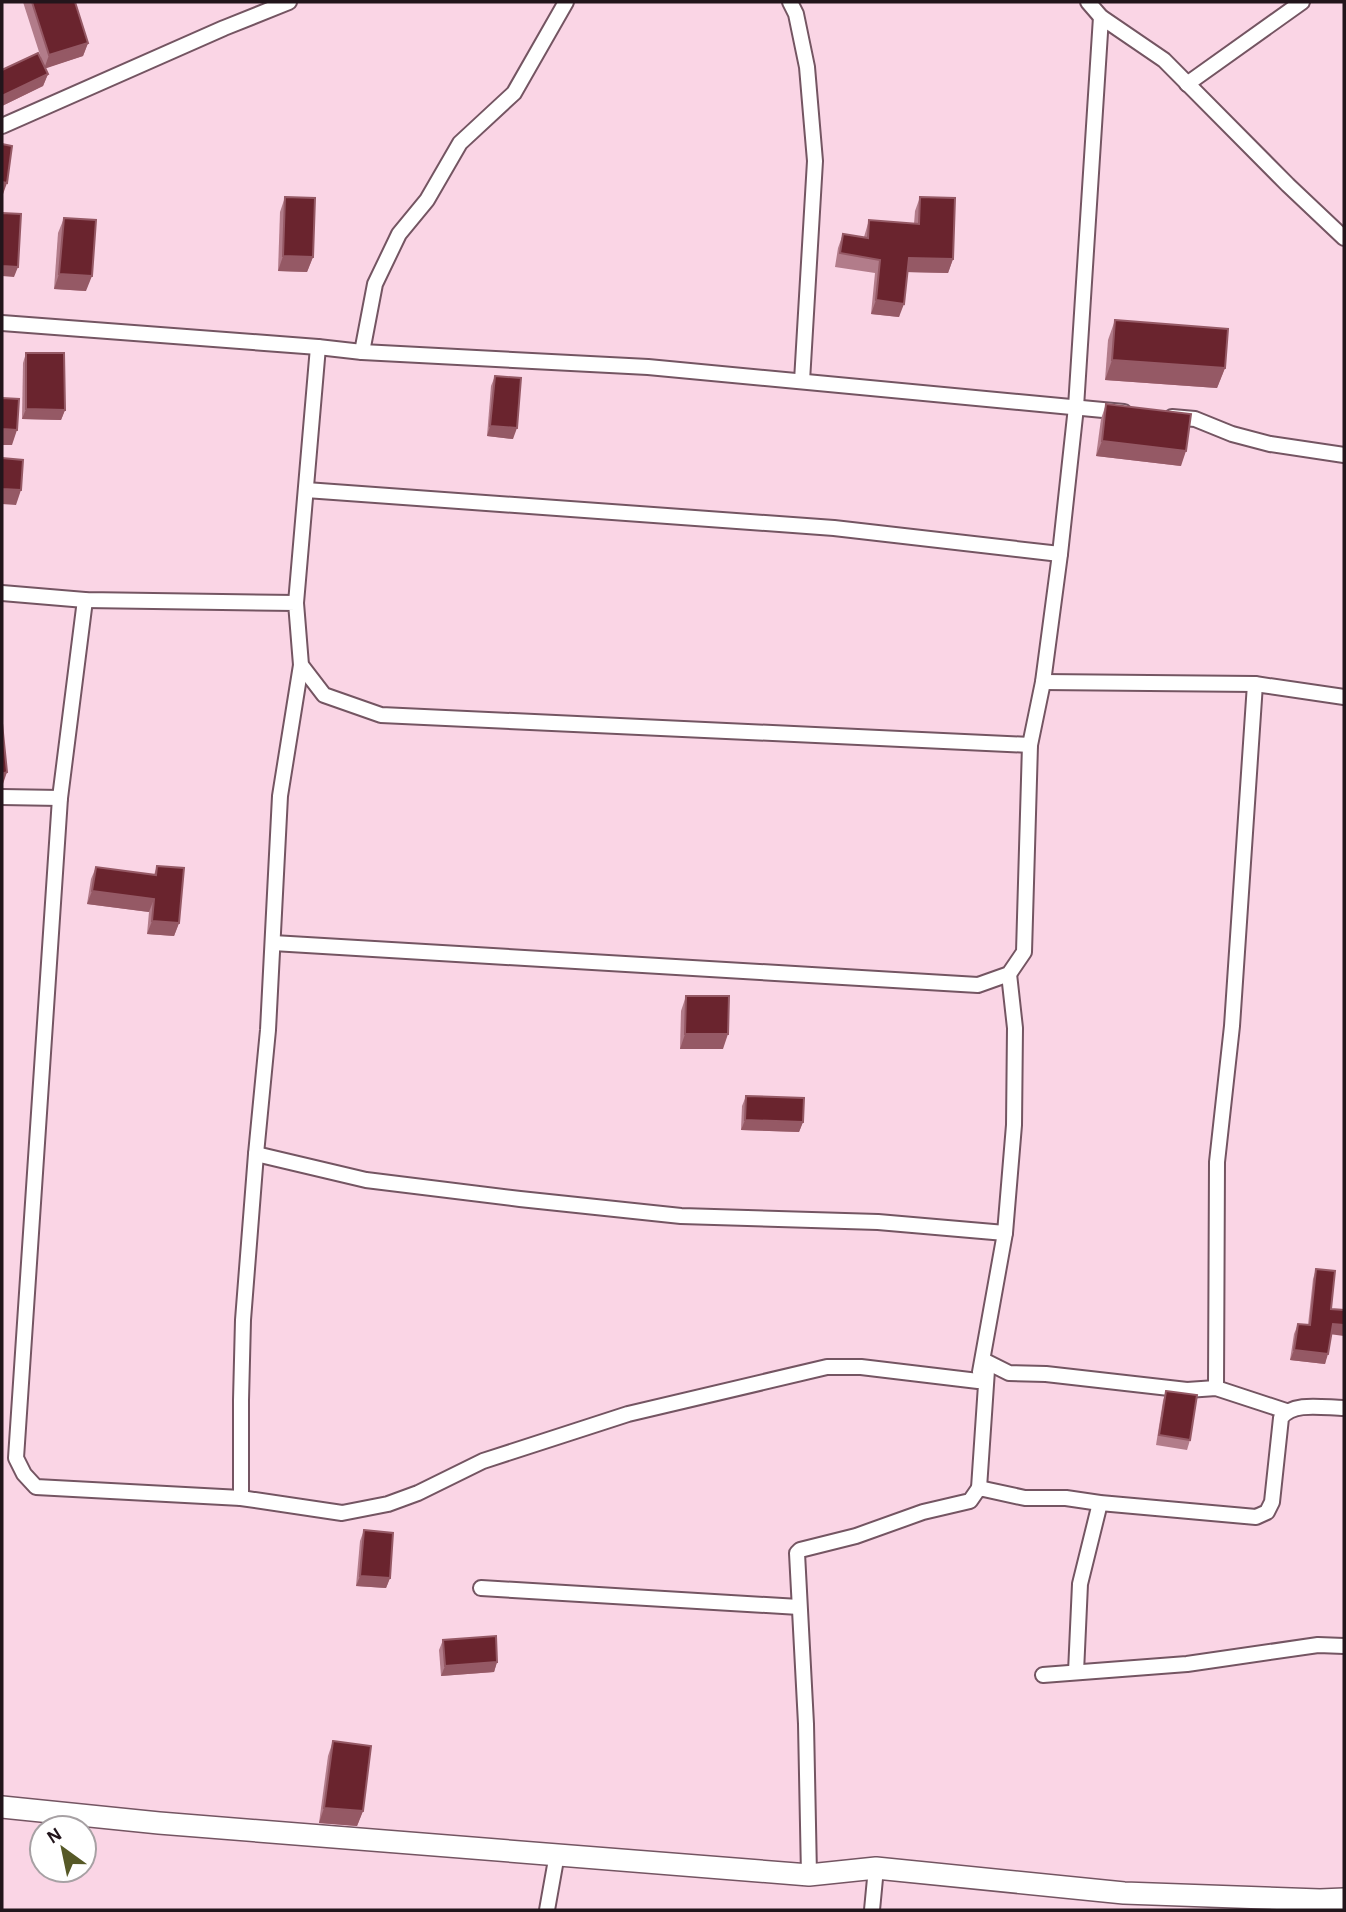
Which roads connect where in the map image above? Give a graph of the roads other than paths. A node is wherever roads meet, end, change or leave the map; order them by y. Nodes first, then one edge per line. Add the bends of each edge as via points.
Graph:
1 (289, 2) edge
2 (566, 2) edge
3 (790, 2) edge
4 (1088, 2) edge
5 (1302, 2) edge
6 (1101, 17) junction
7 (1187, 84) junction
8 (2, 126) edge
9 (1344, 237) edge
10 (2, 323) edge
11 (318, 347) junction
12 (362, 352) junction
13 (802, 381) junction
14 (1076, 407) junction
15 (1344, 455) edge
16 (306, 490) junction
17 (1060, 554) junction
18 (2, 593) edge
19 (85, 600) junction
20 (296, 603) junction
21 (302, 664) junction
22 (1043, 682) junction
23 (1255, 684) junction
24 (1344, 697) edge
25 (1030, 745) junction
26 (2, 797) edge
27 (61, 798) junction
28 (273, 943) junction
29 (1009, 974) junction
30 (256, 1154) junction
31 (1005, 1233) junction
32 (987, 1362) junction
33 (978, 1381) junction
34 (1216, 1388) junction
35 (1344, 1408) edge
36 (1286, 1411) junction
37 (979, 1488) junction
38 (241, 1498) junction
39 (1100, 1503) junction
40 (481, 1588) dead end
41 (799, 1607) junction
42 (1344, 1646) edge
43 (1076, 1672) junction
44 (1043, 1675) dead end
45 (2, 1807) edge
46 (557, 1854) junction
47 (876, 1868) junction
48 (808, 1875) junction
49 (1344, 1899) edge
50 (547, 1910) edge
51 (872, 1910) edge

1 - 8 street
2 - 12 street via 514,93 460,143 399,234 375,284
3 - 13 street via 807,67 815,161
4 - 6 street
5 - 7 street
6 - 7 street via 1164,60
6 - 14 street
7 - 9 street
10 - 11 street
11 - 12 street
11 - 16 street
12 - 13 street via 648,367
13 - 14 street
14 - 15 street via 1195,419 1270,444
14 - 17 street
16 - 17 street via 834,528
16 - 20 street
17 - 22 street
18 - 19 street
19 - 20 street
19 - 27 street
20 - 21 street
21 - 25 street via 324,695 382,715
21 - 28 street via 280,796
22 - 23 street
22 - 25 street
23 - 24 street
23 - 34 street via 1232,1026 1217,1162
25 - 29 street via 1024,952
26 - 27 street
27 - 38 street via 16,1458 36,1487
28 - 29 street via 978,985
28 - 30 street
29 - 31 street via 1015,1028 1014,1111
30 - 31 street via 366,1180 681,1216 878,1222
30 - 38 street via 243,1320
31 - 33 street
32 - 33 street
32 - 34 street via 1009,1373 1187,1391
32 - 37 street
33 - 38 street via 827,1367 628,1413 483,1461 388,1504 342,1513
34 - 36 street
35 - 36 street
36 - 39 street via 1281,1418 1267,1513 1256,1517
37 - 39 street via 1025,1498
37 - 41 street via 970,1501 800,1550
39 - 43 street via 1080,1584
40 - 41 street
41 - 48 street
42 - 43 street via 1318,1645 1187,1664
43 - 44 street
45 - 46 main road
46 - 48 main road
46 - 50 street
47 - 48 main road
47 - 49 main road via 1124,1893
47 - 51 street

